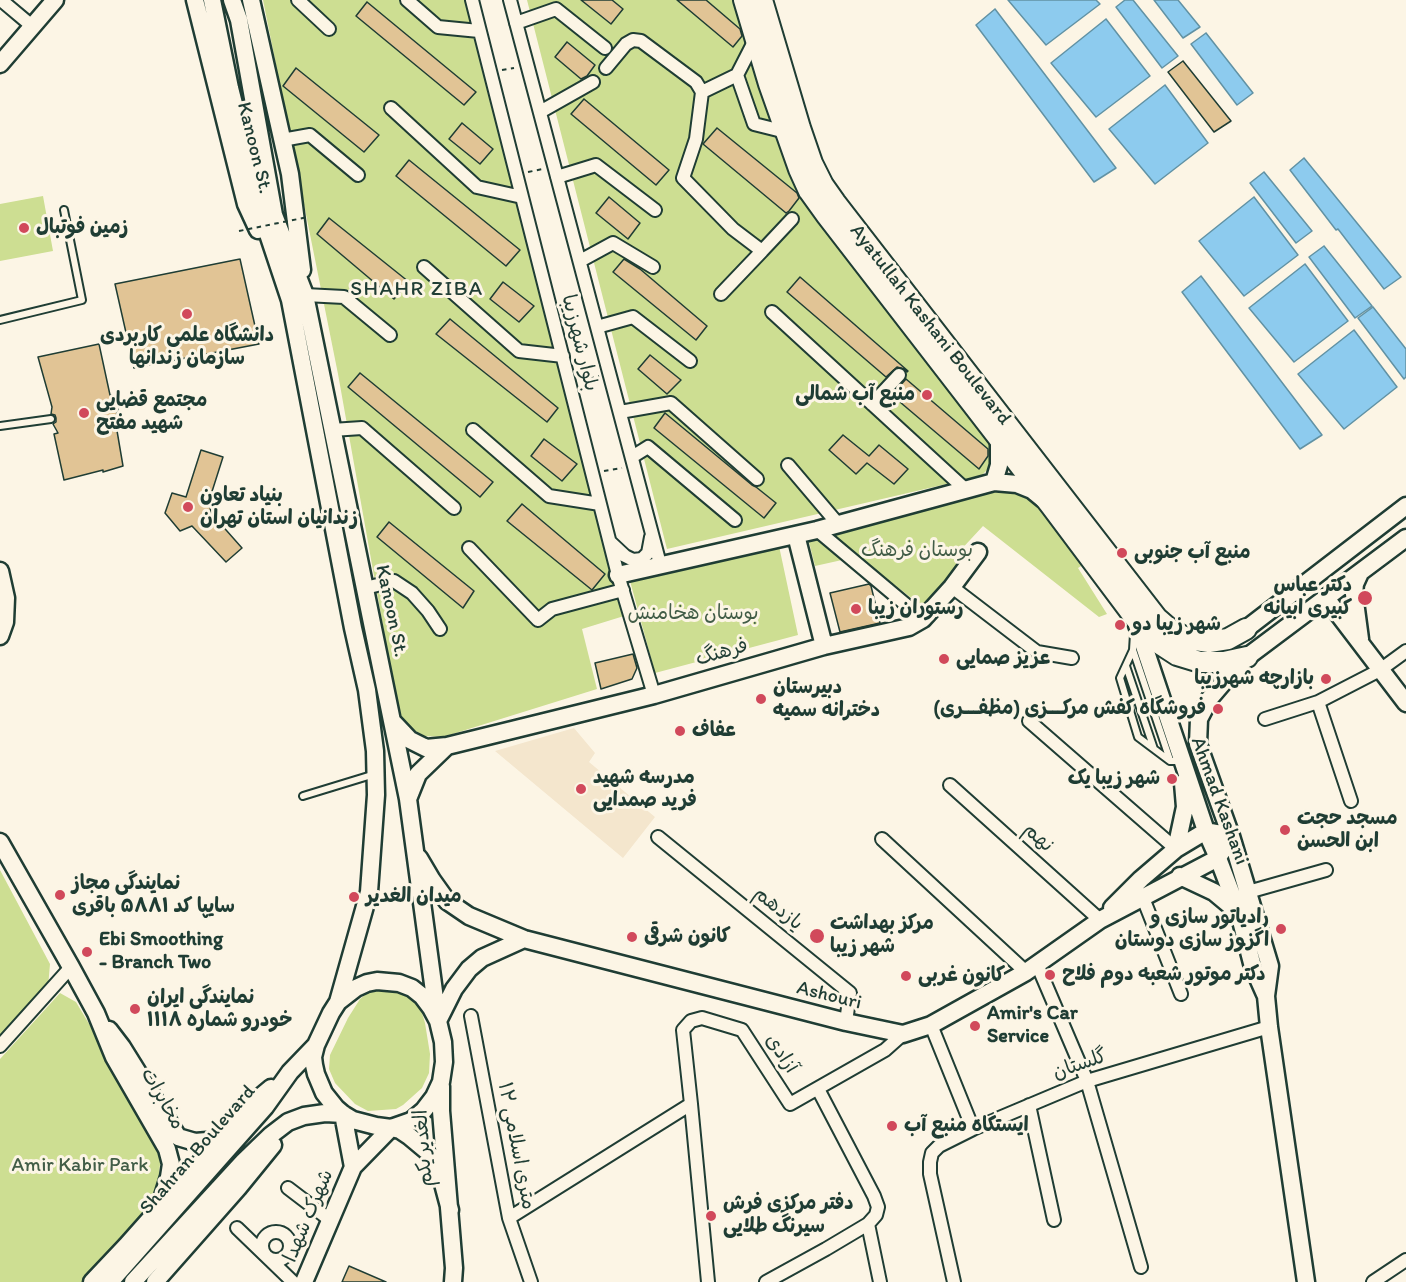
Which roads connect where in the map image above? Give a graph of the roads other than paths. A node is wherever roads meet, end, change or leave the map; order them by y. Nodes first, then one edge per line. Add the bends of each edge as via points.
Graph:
1 (1, 0) edge
2 (55, 0) edge
3 (195, 0) edge
4 (212, 0) edge
5 (232, 0) edge
6 (251, 0) edge
7 (298, 0) edge
8 (407, 0) edge
9 (472, 0) edge
10 (510, 0) edge
11 (744, 0) edge
12 (762, 0) edge
13 (516, 23) junction
14 (32, 26) junction
15 (329, 29) dead end
16 (479, 31) junction
17 (756, 38) junction
18 (605, 48) dead end
19 (0, 64) edge
20 (606, 68) dead end
21 (737, 75) junction
22 (593, 82) dead end
23 (702, 92) junction
24 (391, 108) dead end
25 (540, 112) junction
26 (786, 132) junction
27 (282, 140) junction
28 (556, 172) junction
29 (358, 175) dead end
30 (522, 197) junction
31 (64, 210) dead end
32 (655, 210) dead end
33 (268, 215) junction
34 (792, 219) dead end
35 (762, 251) junction
36 (580, 261) junction
37 (424, 267) dead end
38 (653, 267) dead end
39 (721, 294) dead end
40 (297, 298) junction
41 (772, 312) dead end
42 (0, 320) edge
43 (597, 327) junction
44 (390, 335) dead end
45 (562, 356) junction
46 (690, 361) dead end
47 (899, 375) dead end
48 (872, 404) junction
49 (620, 412) junction
50 (51, 419) dead end
51 (0, 426) edge
52 (332, 430) junction
53 (472, 430) dead end
54 (999, 440) junction
55 (633, 461) junction
56 (788, 465) dead end
57 (757, 479) dead end
58 (994, 482) junction
59 (966, 490) junction
60 (600, 504) junction
61 (1051, 506) junction
62 (1406, 506) edge
63 (454, 508) dead end
64 (735, 520) dead end
65 (838, 524) junction
66 (817, 530) junction
67 (651, 531) junction
68 (796, 535) junction
69 (1406, 538) edge
70 (609, 541) junction
71 (469, 548) dead end
72 (978, 552) dead end
73 (660, 564) junction
74 (0, 570) edge
75 (1360, 573) junction
76 (621, 582) junction
77 (952, 587) junction
78 (365, 588) junction
79 (3, 597) edge
80 (1326, 598) junction
81 (1135, 618) junction
82 (923, 619) junction
83 (372, 625) junction
84 (353, 628) junction
85 (440, 628) dead end
86 (1246, 629) joint
87 (0, 636) edge
88 (1360, 643) junction
89 (824, 646) junction
90 (1133, 650) junction
91 (1406, 651) edge
92 (1247, 657) junction
93 (1072, 658) dead end
94 (1126, 665) junction
95 (1380, 670) junction
96 (382, 672) junction
97 (364, 676) junction
98 (654, 694) junction
99 (1317, 702) junction
100 (1406, 703) edge
101 (1265, 719) dead end
102 (392, 721) junction
103 (1029, 721) dead end
104 (447, 746) junction
105 (1154, 749) junction
106 (1176, 761) junction
107 (376, 774) junction
108 (950, 785) dead end
109 (303, 796) dead end
110 (408, 799) junction
111 (1351, 801) dead end
112 (1206, 831) junction
113 (1232, 836) junction
114 (658, 837) dead end
115 (882, 839) dead end
116 (0, 842) edge
117 (1176, 849) junction
118 (415, 852) junction
119 (1218, 858) junction
120 (1326, 870) dead end
121 (1180, 876) junction
122 (1248, 892) junction
123 (1143, 898) junction
124 (1239, 914) junction
125 (1100, 920) junction
126 (524, 939) junction
127 (71, 967) junction
128 (1031, 968) junction
129 (1181, 994) dead end
130 (1266, 996) junction
131 (338, 1002) junction
132 (96, 1013) junction
133 (471, 1016) dead end
134 (438, 1021) junction
135 (846, 1022) junction
136 (931, 1025) junction
137 (1269, 1027) junction
138 (903, 1034) junction
139 (316, 1045) junction
140 (0, 1046) edge
141 (290, 1072) junction
142 (1087, 1081) junction
143 (441, 1082) junction
144 (818, 1089) junction
145 (691, 1104) junction
146 (1029, 1105) junction
147 (343, 1114) junction
148 (304, 1116) junction
149 (391, 1128) junction
150 (973, 1129) junction
151 (219, 1140) junction
152 (353, 1167) junction
153 (288, 1188) dead end
154 (159, 1209) junction
155 (450, 1210) junction
156 (509, 1218) junction
157 (330, 1220) junction
158 (1054, 1220) dead end
159 (868, 1224) junction
160 (237, 1228) dead end
161 (1406, 1260) edge
162 (1141, 1267) dead end
163 (92, 1282) edge
164 (110, 1282) edge
165 (133, 1282) edge
166 (155, 1282) edge
167 (293, 1282) edge
168 (304, 1282) edge
169 (453, 1282) edge
170 (531, 1282) edge
171 (708, 1282) edge
172 (766, 1282) edge
173 (880, 1282) edge
174 (954, 1282) edge
175 (1306, 1282) edge
176 (1374, 1282) edge

1 - 14 street
2 - 14 main road
3 - 40 main road, Kanoon St. via 246,204
4 - 33 main road via 230,88
5 - 33 main road via 239,20
6 - 27 main road
7 - 15 street
8 - 16 street via 438,27
9 - 16 street, بلوار شهرزیبا
10 - 13 street, بلوار شهرزیبا
11 - 17 main road, Ayatullah Kashani Boulevard
12 - 86 main road, Ayatullah Kashani Boulevard via 800,128 823,185 1157,618 1189,639 1209,642 1228,639
13 - 18 street via 556,9
13 - 25 street, بلوار شهرزیبا
14 - 19 main road
16 - 30 street, بلوار شهرزیبا
17 - 21 street
17 - 26 main road, Ayatullah Kashani Boulevard
20 - 23 street via 626,44 641,41 696,82
21 - 23 street
21 - 26 street via 754,124
22 - 25 street
23 - 35 street via 696,139 684,178 733,229
24 - 30 street via 477,187
25 - 28 street, بلوار شهرزیبا
26 - 54 main road, Ayatullah Kashani Boulevard via 809,191
27 - 29 street via 310,135
27 - 40 main road via 290,174
28 - 32 street via 596,165
28 - 36 street, بلوار شهرزیبا
30 - 45 street, بلوار شهرزیبا
31 - 42 lane via 82,300
33 - 40 main road, Kanoon St.
34 - 35 street
35 - 39 street
36 - 38 street via 613,243
36 - 43 street, بلوار شهرزیبا
37 - 45 street via 519,351
40 - 44 street via 344,297
40 - 52 main road, Kanoon St.
40 - 84 main road, Kanoon St.
41 - 48 street
43 - 46 street via 633,317
43 - 49 street, بلوار شهرزیبا
45 - 60 street, بلوار شهرزیبا
47 - 48 street
48 - 59 street
49 - 55 street, بلوار شهرزیبا
49 - 57 street via 671,403
50 - 51 lane
52 - 63 street via 362,429
52 - 78 main road, Kanoon St.
53 - 60 street via 549,496
54 - 58 main road
54 - 61 main road, Ayatullah Kashani Boulevard
55 - 64 street via 648,447
55 - 67 street, بلوار شهرزیبا
56 - 65 street
58 - 59 main road
58 - 61 main road via 1032,490
59 - 65 main road
60 - 70 street, بلوار شهرزیبا
61 - 81 main road, Ayatullah Kashani Boulevard
62 - 86 main road
65 - 66 main road
66 - 68 main road
66 - 82 street
67 - 70 street via 651,544 642,559 625,556
67 - 73 street, بلوار شهرزیبا
68 - 73 main road
68 - 89 main road
69 - 75 main road, Ahmad Kashani
70 - 76 street, بلوار شهرزیبا
71 - 76 street via 538,620 552,609
72 - 77 main road, فرهنگ
73 - 76 main road
74 - 79 main road
75 - 80 main road, Ahmad Kashani
75 - 88 main road via 1354,594
76 - 98 street, بلوار شهرزیبا
77 - 82 main road, فرهنگ
77 - 93 street via 1037,652
78 - 83 main road, Kanoon St.
78 - 85 street via 394,581 412,593
79 - 87 main road via 5,622
80 - 88 main road
80 - 92 main road, Ahmad Kashani
81 - 90 lane
81 - 92 main road, Ayatullah Kashani Boulevard via 1157,642 1177,655 1200,662
81 - 106 main road, Ahmad Kashani
82 - 89 main road, فرهنگ via 909,627
83 - 84 main road via 367,635
83 - 96 main road, Kanoon St.
84 - 97 main road, Kanoon St.
88 - 95 main road
89 - 98 main road, فرهنگ
90 - 94 lane
90 - 106 lane
91 - 95 street
92 - 113 main road, Ahmad Kashani via 1210,698 1199,719 1198,744
94 - 105 lane
94 - 105 lane via 1120,678 1138,737
95 - 99 street
95 - 100 main road
96 - 97 main road via 371,664 364,670
96 - 102 main road, Kanoon St.
97 - 107 main road, Kanoon St.
98 - 104 main road, فرهنگ
99 - 101 street
99 - 111 street
102 - 104 main road via 410,740 426,747
102 - 110 main road, Kanoon St.
103 - 117 street
104 - 110 main road via 418,774
105 - 106 lane
106 - 112 main road, Ahmad Kashani
106 - 117 main road via 1185,807
107 - 109 lane
107 - 131 main road, Kanoon St. via 369,892
108 - 125 street, نهم
110 - 118 main road, Kanoon St.
112 - 113 main road
112 - 117 main road
112 - 119 main road, Ahmad Kashani
113 - 119 main road
113 - 122 main road, Ahmad Kashani
114 - 135 street, یازدهم via 850,993
115 - 128 street
116 - 127 main road, مخابرات
117 - 125 main road
118 - 126 main road, Ashouri via 447,901 469,916
118 - 134 main road, Kanoon St.
119 - 121 main road
119 - 124 main road, Ahmad Kashani
120 - 122 street
121 - 123 main road
121 - 124 main road via 1214,892
122 - 130 main road, Ahmad Kashani via 1270,966
123 - 125 main road
123 - 129 street
124 - 130 main road, Ahmad Kashani via 1253,967
125 - 128 main road, Ashouri
126 - 134 main road via 482,958 469,969
126 - 135 main road, Ashouri
127 - 132 main road, مخابرات
127 - 140 street
128 - 136 main road, Ashouri
128 - 142 street
130 - 137 main road, Ahmad Kashani
131 - 134 main road via 367,983 399,982 422,996
131 - 139 main road
132 - 151 main road, مخابرات via 123,1047 178,1137 195,1142
132 - 154 main road, مخابرات via 114,1057 167,1149 171,1164
133 - 156 street, ۱۲ متری اسلامی
134 - 143 main road via 444,1062
135 - 138 main road, Ashouri
136 - 138 main road, Ashouri
136 - 150 street
137 - 142 street, گلستان
137 - 175 main road, Ahmad Kashani
138 - 144 street, آزادی via 885,1050
139 - 141 main road, Shahran Boulevard
139 - 147 main road via 313,1057 320,1084
141 - 151 main road via 253,1103
141 - 164 main road, Shahran Boulevard via 265,1107
142 - 146 street, گلستان
142 - 162 street
143 - 149 main road via 418,1116
143 - 155 main road, الغدیر یکم
144 - 145 street, آزادی via 790,1104 742,1030 702,1018 691,1021 683,1030
144 - 159 street via 874,1196 878,1207
145 - 156 street
145 - 171 street, آزادی
146 - 150 street, گلستان
146 - 158 street
147 - 148 main road, Shahran Boulevard
147 - 149 main road
147 - 152 main road
148 - 165 main road, Shahran Boulevard via 288,1122 244,1161
148 - 166 main road via 280,1137
149 - 152 main road
149 - 155 main road via 400,1130 427,1151 442,1180
150 - 174 street, گلستان via 939,1146 930,1162
151 - 154 main road
152 - 157 main road, شهرک شهدا
153 - 157 street
154 - 163 main road
155 - 169 main road
156 - 170 street, ۱۲ متری اسلامی
157 - 168 main road, شهرک شهدا
159 - 172 street
159 - 173 street
160 - 167 street
161 - 176 street

